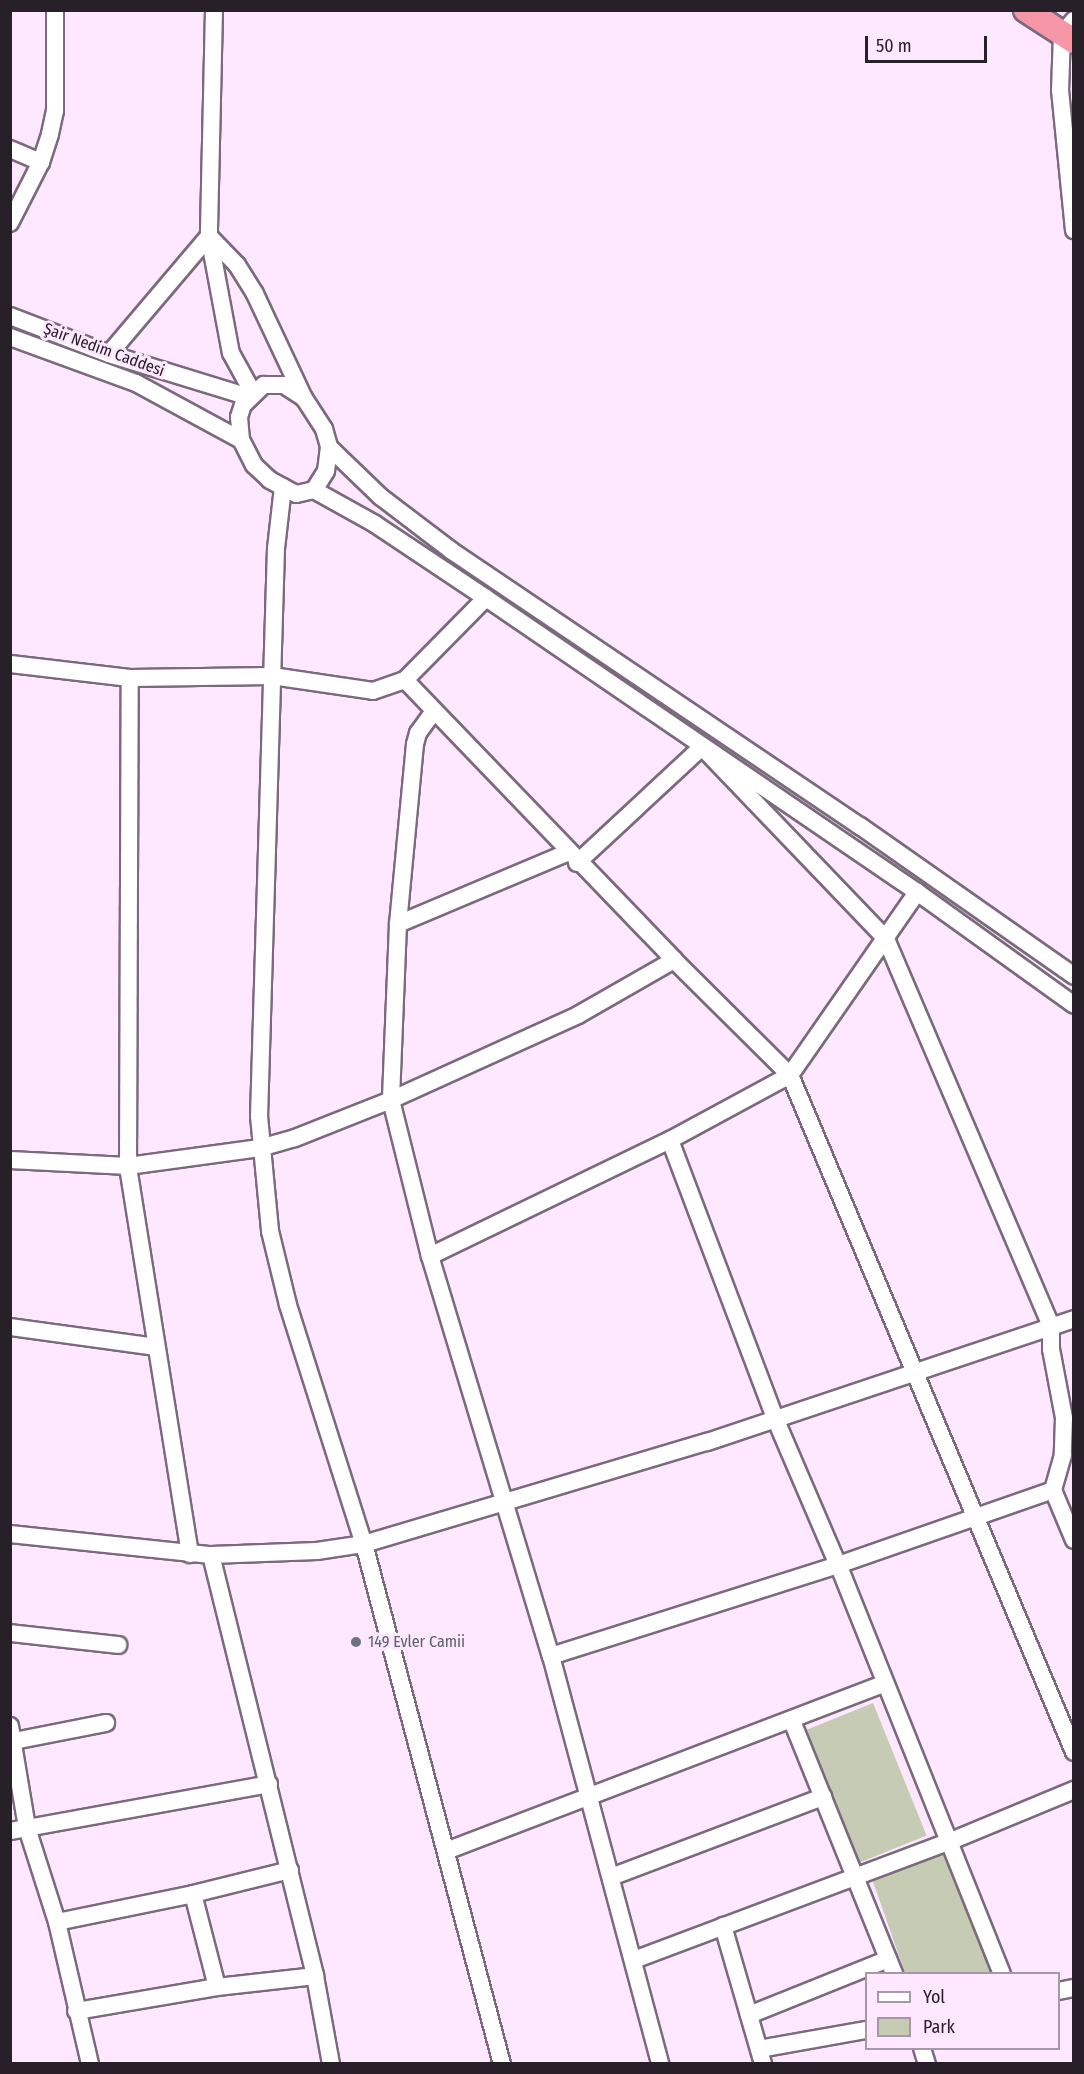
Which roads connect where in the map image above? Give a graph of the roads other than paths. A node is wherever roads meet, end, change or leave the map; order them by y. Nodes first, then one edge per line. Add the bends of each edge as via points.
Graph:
1 (56, 10) edge
2 (214, 10) edge
3 (1026, 10) edge
4 (1070, 32) edge
5 (10, 149) edge
6 (41, 162) junction
7 (10, 223) edge
8 (1074, 231) edge
9 (209, 236) junction
10 (10, 316) edge
11 (10, 338) edge
12 (109, 354) junction
13 (251, 395) junction
14 (304, 398) junction
15 (241, 440) junction
16 (329, 447) junction
17 (283, 487) junction
18 (314, 490) junction
19 (486, 598) junction
20 (10, 664) edge
21 (272, 676) junction
22 (130, 678) junction
23 (405, 680) junction
24 (434, 711) junction
25 (702, 747) junction
26 (572, 858) junction
27 (917, 892) junction
28 (398, 924) junction
29 (886, 939) junction
30 (674, 960) junction
31 (1074, 976) edge
32 (1074, 1005) edge
33 (790, 1075) junction
34 (391, 1100) junction
35 (670, 1140) junction
36 (260, 1148) junction
37 (10, 1160) edge
38 (128, 1166) junction
39 (430, 1257) junction
40 (1074, 1319) edge
41 (1051, 1326) junction
42 (10, 1328) edge
43 (156, 1347) junction
44 (916, 1375) junction
45 (775, 1418) junction
46 (1053, 1490) junction
47 (503, 1501) junction
48 (975, 1518) junction
49 (10, 1534) edge
50 (1074, 1540) edge
51 (364, 1544) junction
52 (190, 1554) junction
53 (211, 1555) junction
54 (838, 1565) junction
55 (10, 1633) edge
56 (118, 1645) dead end
57 (551, 1656) junction
58 (885, 1683) junction
59 (792, 1720) junction
60 (106, 1723) dead end
61 (12, 1733) edge
62 (1074, 1752) edge
63 (269, 1784) junction
64 (1074, 1790) edge
65 (589, 1794) junction
66 (822, 1797) junction
67 (19, 1829) edge
68 (946, 1843) junction
69 (446, 1851) junction
70 (290, 1870) junction
71 (854, 1876) junction
72 (611, 1877) junction
73 (193, 1894) junction
74 (57, 1922) junction
75 (723, 1926) junction
76 (634, 1959) junction
77 (891, 1966) edge
78 (874, 1972) edge
79 (1001, 1972) edge
80 (865, 1975) edge
81 (315, 1976) junction
82 (217, 1987) junction
83 (76, 2011) junction
84 (749, 2015) junction
85 (865, 2030) edge
86 (761, 2056) edge
87 (90, 2064) edge
88 (332, 2064) edge
89 (502, 2064) edge
90 (660, 2064) edge

1 - 6 street via 54,111
2 - 9 street
3 - 4 highway
4 - 8 street via 1060,90
5 - 6 street
6 - 7 street
9 - 12 street
9 - 13 street via 231,353
9 - 14 street via 237,265 255,294
10 - 12 street, Şair Nedim Caddesi
11 - 15 street via 136,383
12 - 13 street, Şair Nedim Caddesi
13 - 14 street via 264,385 284,385
13 - 15 street via 239,417
14 - 16 street via 324,429
15 - 17 street via 254,465
16 - 18 street via 326,471
16 - 31 street via 381,497 452,552 860,826
17 - 18 street via 296,494
17 - 21 street via 276,549
18 - 19 street via 375,524
19 - 23 street
19 - 25 street
20 - 22 street
21 - 22 street
21 - 23 street via 359,692 389,688
21 - 36 street
22 - 38 street
23 - 24 street
24 - 26 street
24 - 28 street via 415,744
25 - 26 street
25 - 27 street
25 - 29 street
26 - 28 street
26 - 30 street
27 - 29 street
27 - 32 street
28 - 34 street
29 - 33 street
29 - 41 street
30 - 33 street
30 - 34 street via 578,1015
33 - 35 street
33 - 44 street
34 - 36 street via 321,1129
34 - 39 street
35 - 39 street
35 - 45 street
36 - 38 street
36 - 51 street via 270,1231 288,1305
37 - 38 street
38 - 43 street
39 - 47 street
40 - 41 street
41 - 44 street
41 - 46 street via 1050,1349 1064,1418 1063,1455
42 - 43 street
43 - 52 street
44 - 45 street
44 - 48 street
45 - 47 street
45 - 54 street
46 - 48 street
46 - 50 street
47 - 51 street
47 - 57 street
48 - 54 street
48 - 62 street
49 - 52 street
51 - 53 street via 317,1551
51 - 69 street
52 - 53 street
53 - 63 street
54 - 57 street
54 - 58 street
55 - 56 street
57 - 65 street
58 - 59 street
58 - 68 street
59 - 65 street
59 - 66 street
60 - 61 street
61 - 67 street
63 - 67 street
63 - 70 street
64 - 68 street
65 - 69 street
65 - 72 street
66 - 71 street
66 - 72 street
67 - 74 street
68 - 71 street
68 - 79 street
69 - 89 street
70 - 73 street
70 - 81 street
71 - 75 street
71 - 77 street
72 - 76 street
73 - 74 street
73 - 82 street
74 - 83 street
75 - 76 street
75 - 84 street
76 - 90 street
77 - 78 street
80 - 84 street
81 - 82 street
81 - 88 street
82 - 83 street
83 - 87 street
84 - 86 street
85 - 86 street

